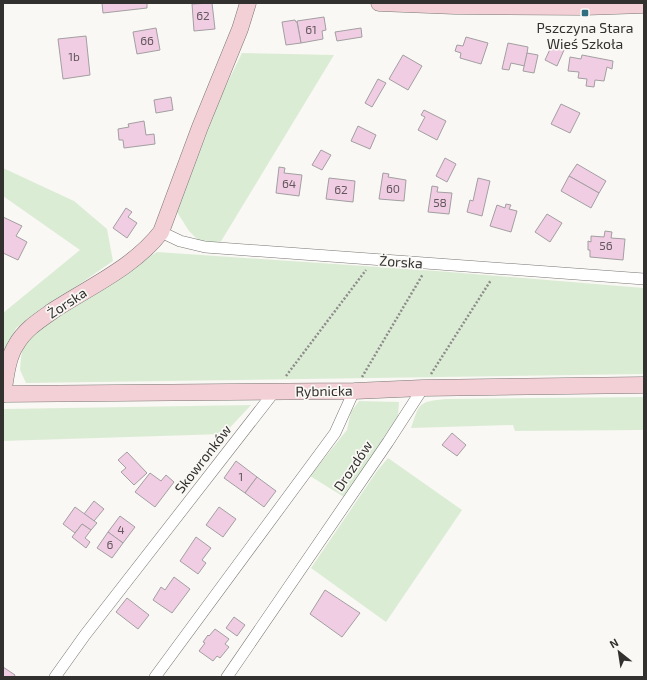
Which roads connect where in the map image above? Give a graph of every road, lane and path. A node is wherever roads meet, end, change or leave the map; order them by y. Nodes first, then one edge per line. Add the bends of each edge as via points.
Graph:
1 (248, 3) edge
2 (379, 3) edge
3 (620, 4) edge
4 (644, 5) edge
5 (161, 232) junction
6 (373, 260) junction
7 (429, 264) junction
8 (499, 268) junction
9 (644, 279) edge
10 (644, 385) edge
11 (423, 388) junction
12 (354, 391) junction
13 (274, 392) junction
14 (3, 394) edge
15 (56, 677) edge
16 (155, 677) edge
17 (227, 677) edge

1 - 5 street, Żorska
2 - 3 street via 584,7
3 - 4 street
5 - 6 street, Żorska via 205,248
5 - 14 street, Żorska via 137,258 26,331 10,358
6 - 7 street, Żorska
6 - 13 path
7 - 8 street, Żorska
7 - 12 path
8 - 9 street, Żorska
8 - 11 path
10 - 11 street, Rybnicka
11 - 12 street, Rybnicka
11 - 17 street, Drozdów
12 - 13 street, Rybnicka
12 - 16 street via 335,433
13 - 14 street, Rybnicka
13 - 15 street, Skowronków via 90,629

